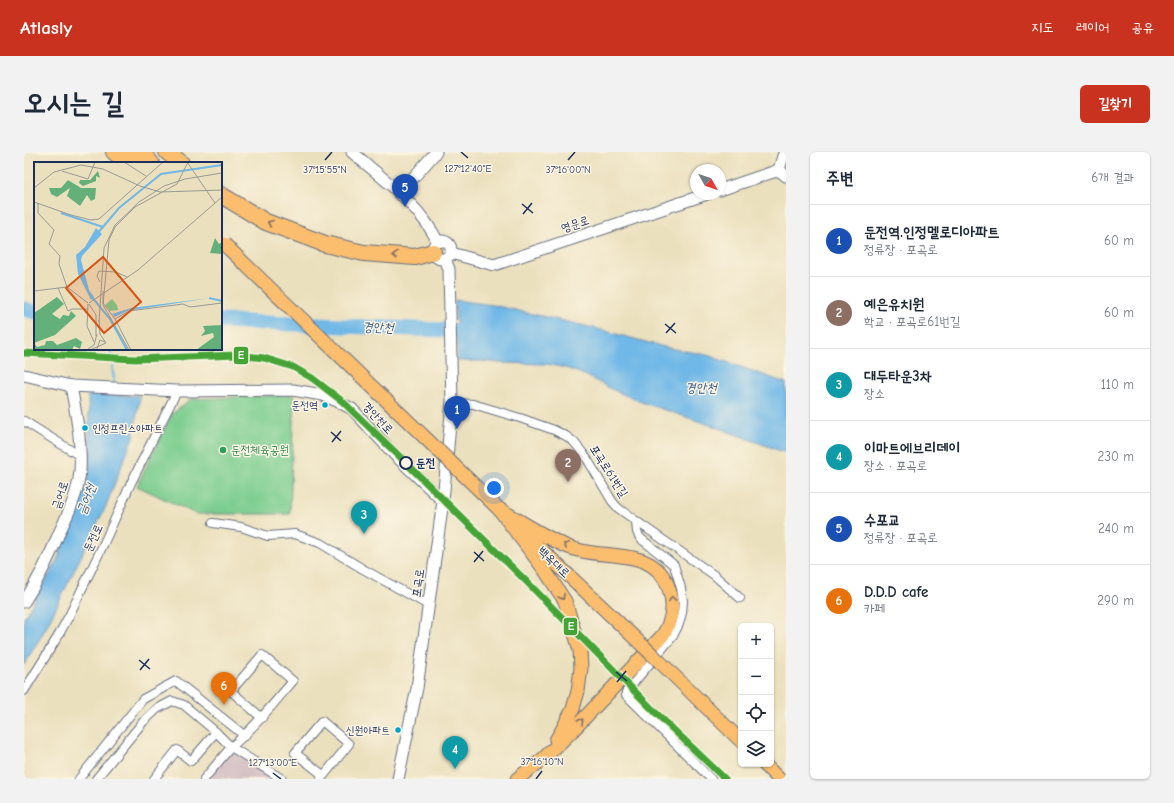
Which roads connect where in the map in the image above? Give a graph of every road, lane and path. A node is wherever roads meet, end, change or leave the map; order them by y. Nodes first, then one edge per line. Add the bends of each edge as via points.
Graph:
1 (114, 152) edge
2 (129, 152) edge
3 (141, 152) edge
4 (167, 152) edge
5 (352, 152) edge
6 (436, 152) edge
7 (786, 152) edge
8 (127, 162) edge
9 (140, 162) edge
10 (150, 162) edge
11 (180, 162) edge
12 (783, 173) edge
13 (726, 188) edge
14 (399, 194) junction
15 (222, 196) edge
16 (690, 200) edge
17 (222, 243) edge
18 (442, 251) junction
19 (24, 376) edge
20 (71, 386) junction
21 (177, 391) junction
22 (452, 403) junction
23 (24, 421) edge
24 (80, 456) junction
25 (443, 501) junction
26 (499, 509) junction
27 (636, 521) junction
28 (213, 523) dead end
29 (740, 598) dead end
30 (24, 602) edge
31 (428, 604) junction
32 (24, 691) edge
33 (262, 718) junction
34 (216, 732) junction
35 (244, 736) junction
36 (738, 739) edge
37 (231, 747) junction
38 (543, 759) junction
39 (767, 767) edge
40 (322, 777) edge
41 (79, 779) edge
42 (96, 779) edge
43 (154, 779) edge
44 (204, 779) edge
45 (282, 779) edge
46 (398, 779) edge
47 (517, 779) edge
48 (711, 779) edge
49 (780, 779) edge

1 - 8 highway
2 - 9 main road
3 - 10 highway
4 - 11 highway
5 - 14 street
6 - 14 street
7 - 12 street via 783,156
12 - 13 street
14 - 18 street via 418,211 432,230
18 -> 15 highway via 415,257 364,253 325,244 266,222
16 - 18 street, 영문로 via 494,265
17 - 26 main road, 백옥대로, bridge
18 - 22 street, 포곡로 via 449,269
19 - 20 street
20 - 21 street, 경안천로
20 - 24 street, 금어로
21 - 25 street, 경안천로 via 293,390 323,395 352,409
21 - 32 street, 둔전로 via 69,616
22 - 25 street, 포곡로
22 - 27 street, 포곡로61번길 via 473,404 520,418 566,436 586,457 612,501
23 - 24 street
24 - 30 street, 금어로 via 80,472 73,502 44,567
25 - 31 street, 포곡로
26 - 36 main road, 백옥대로, bridge
26 -> 38 main road via 565,601 580,650 581,668 573,709
38 -> 26 main road via 663,635 673,612 672,598 668,583 660,571 649,563 638,558 590,553 572,548
27 - 29 street, 포곡로61번길 via 714,575
27 - 48 street via 640,538 674,565 683,601 679,624 673,636 626,695
28 - 31 street via 241,527 268,536 295,534 320,543 363,570
31 - 46 street, 포곡로 via 417,688
33 - 33 street via 293,681 262,655 231,691
33 - 35 street
34 - 37 street
34 - 42 street via 184,705 172,701 157,709 143,722
34 - 43 street via 191,761 177,750
35 - 37 street
35 - 41 street via 176,681 143,699
37 - 44 street
37 - 45 street
38 - 47 main road
39 - 49 main road
40 - 40 street via 349,744 322,721 295,753

